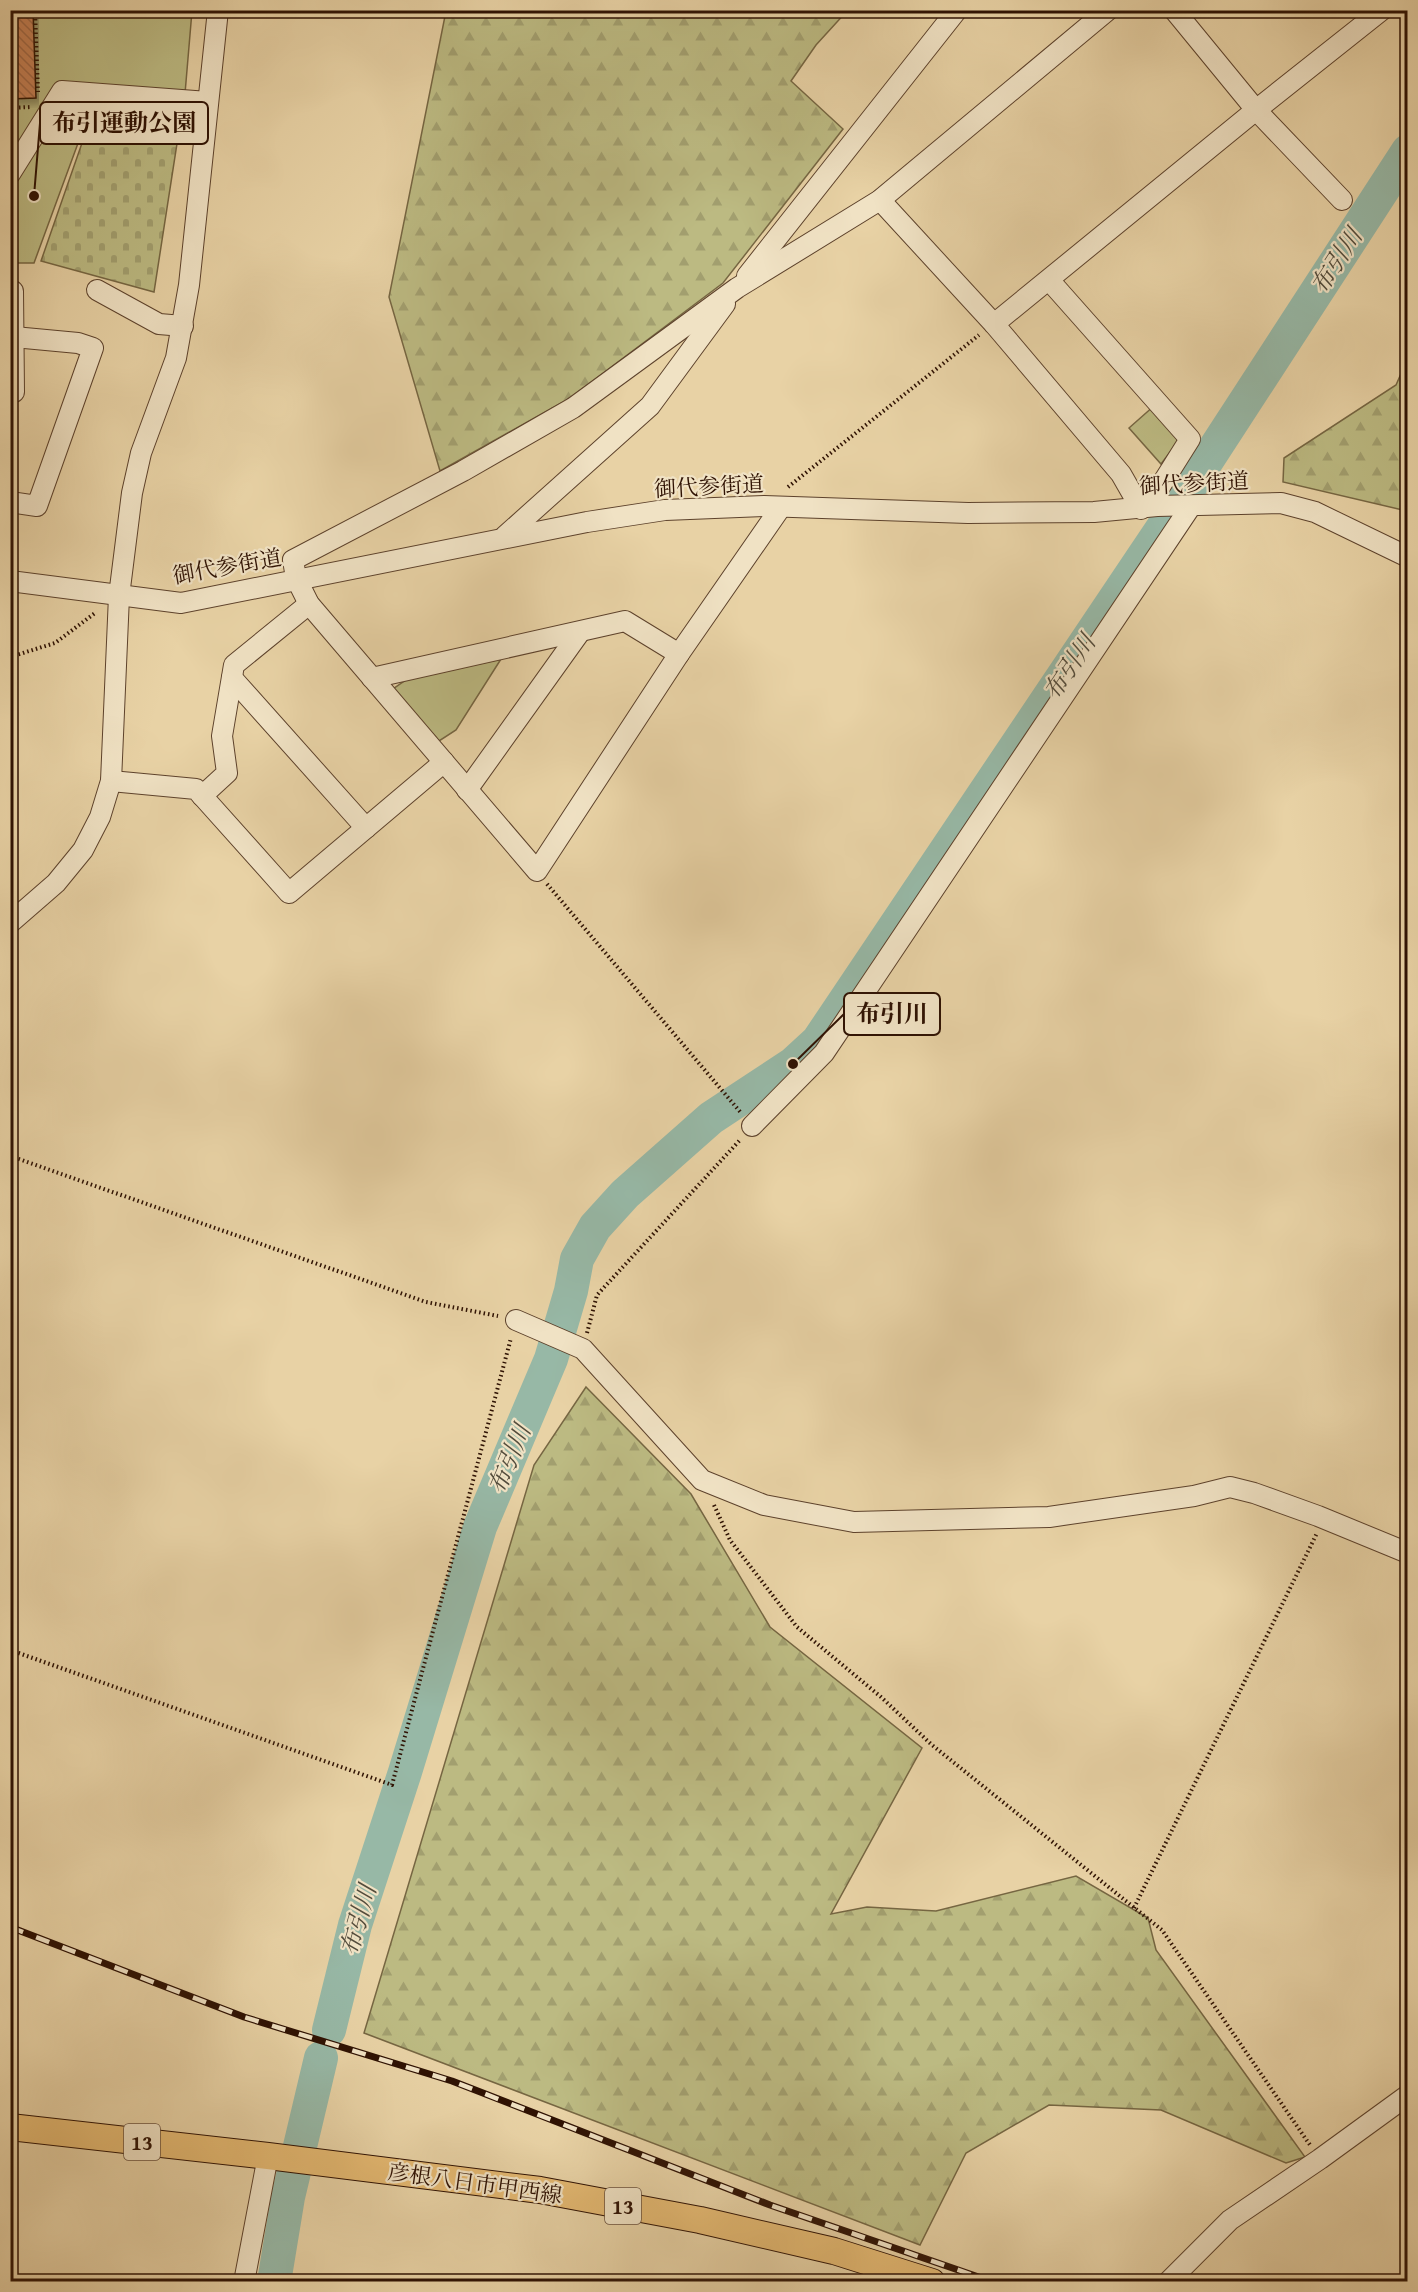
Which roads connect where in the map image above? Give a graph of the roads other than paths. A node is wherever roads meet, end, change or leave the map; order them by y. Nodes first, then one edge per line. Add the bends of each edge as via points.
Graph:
1 (218, 10) edge
2 (957, 10) edge
3 (1108, 10) edge
4 (1174, 10) edge
5 (1382, 10) edge
6 (208, 102) junction
7 (1256, 110) junction
8 (10, 174) edge
9 (880, 200) junction
10 (1342, 200) dead end
11 (1049, 280) junction
12 (737, 288) junction
13 (97, 290) dead end
14 (10, 291) edge
15 (994, 324) junction
16 (183, 326) junction
17 (14, 337) junction
18 (10, 393) edge
19 (10, 502) edge
20 (1186, 506) junction
21 (772, 507) junction
22 (1149, 508) junction
23 (505, 536) junction
24 (1407, 557) edge
25 (296, 578) junction
26 (10, 581) edge
27 (119, 596) junction
28 (309, 604) junction
29 (580, 632) junction
30 (679, 654) junction
31 (232, 678) junction
32 (372, 678) junction
33 (444, 762) junction
34 (111, 781) junction
35 (467, 790) junction
36 (202, 796) junction
37 (366, 828) junction
38 (10, 923) edge
39 (752, 1126) road end
40 (516, 1320) road end
41 (1407, 1553) edge
42 (1407, 2095) edge
43 (10, 2127) edge
44 (271, 2156) junction
45 (244, 2282) edge
46 (932, 2282) edge
47 (1168, 2282) edge

1 - 6 street
2 - 12 street
3 - 9 street
4 - 7 street
5 - 7 street
6 - 8 street via 62,91
6 - 16 street
7 - 10 street
7 - 11 street
9 - 12 street
9 - 15 street
11 - 15 street
11 - 22 street via 1190,439
12 - 23 street via 650,406
12 - 25 street via 573,408 464,471 293,560
13 - 16 street via 159,324
14 - 17 street
15 - 22 street
16 - 27 street via 176,357 141,453
17 - 18 street via 14,392
17 - 19 street via 93,348 37,506
20 - 22 street, 御代参街道
20 - 24 street, 御代参街道 via 1281,503 1315,512
20 - 39 street via 824,1053
21 - 22 street, 御代参街道 via 968,513
21 - 23 street, 御代参街道 via 665,510
21 - 30 street
23 - 25 street, 御代参街道
25 - 27 street, 御代参街道 via 181,603
25 - 28 street
26 - 27 street, 御代参街道
27 - 34 street
28 - 31 street via 234,665
28 - 32 street
29 - 30 street via 625,621
29 - 32 street
29 - 35 street
30 - 35 street via 537,872
31 - 36 street via 222,736 227,773
31 - 37 street
32 - 33 street
33 - 35 street
33 - 37 street
34 - 36 street via 196,789
34 - 38 street via 100,817 83,850 56,883
36 - 37 street via 289,893
40 - 41 street via 579,1347 702,1480 764,1505 854,1522 1049,1517 1230,1487 1324,1518
42 - 47 street via 1230,2220
43 - 44 main road, 彦根八日市甲西線 / 13
44 - 45 street
44 - 46 main road, 彦根八日市甲西線 / 13 via 540,2190 700,2220 834,2251

